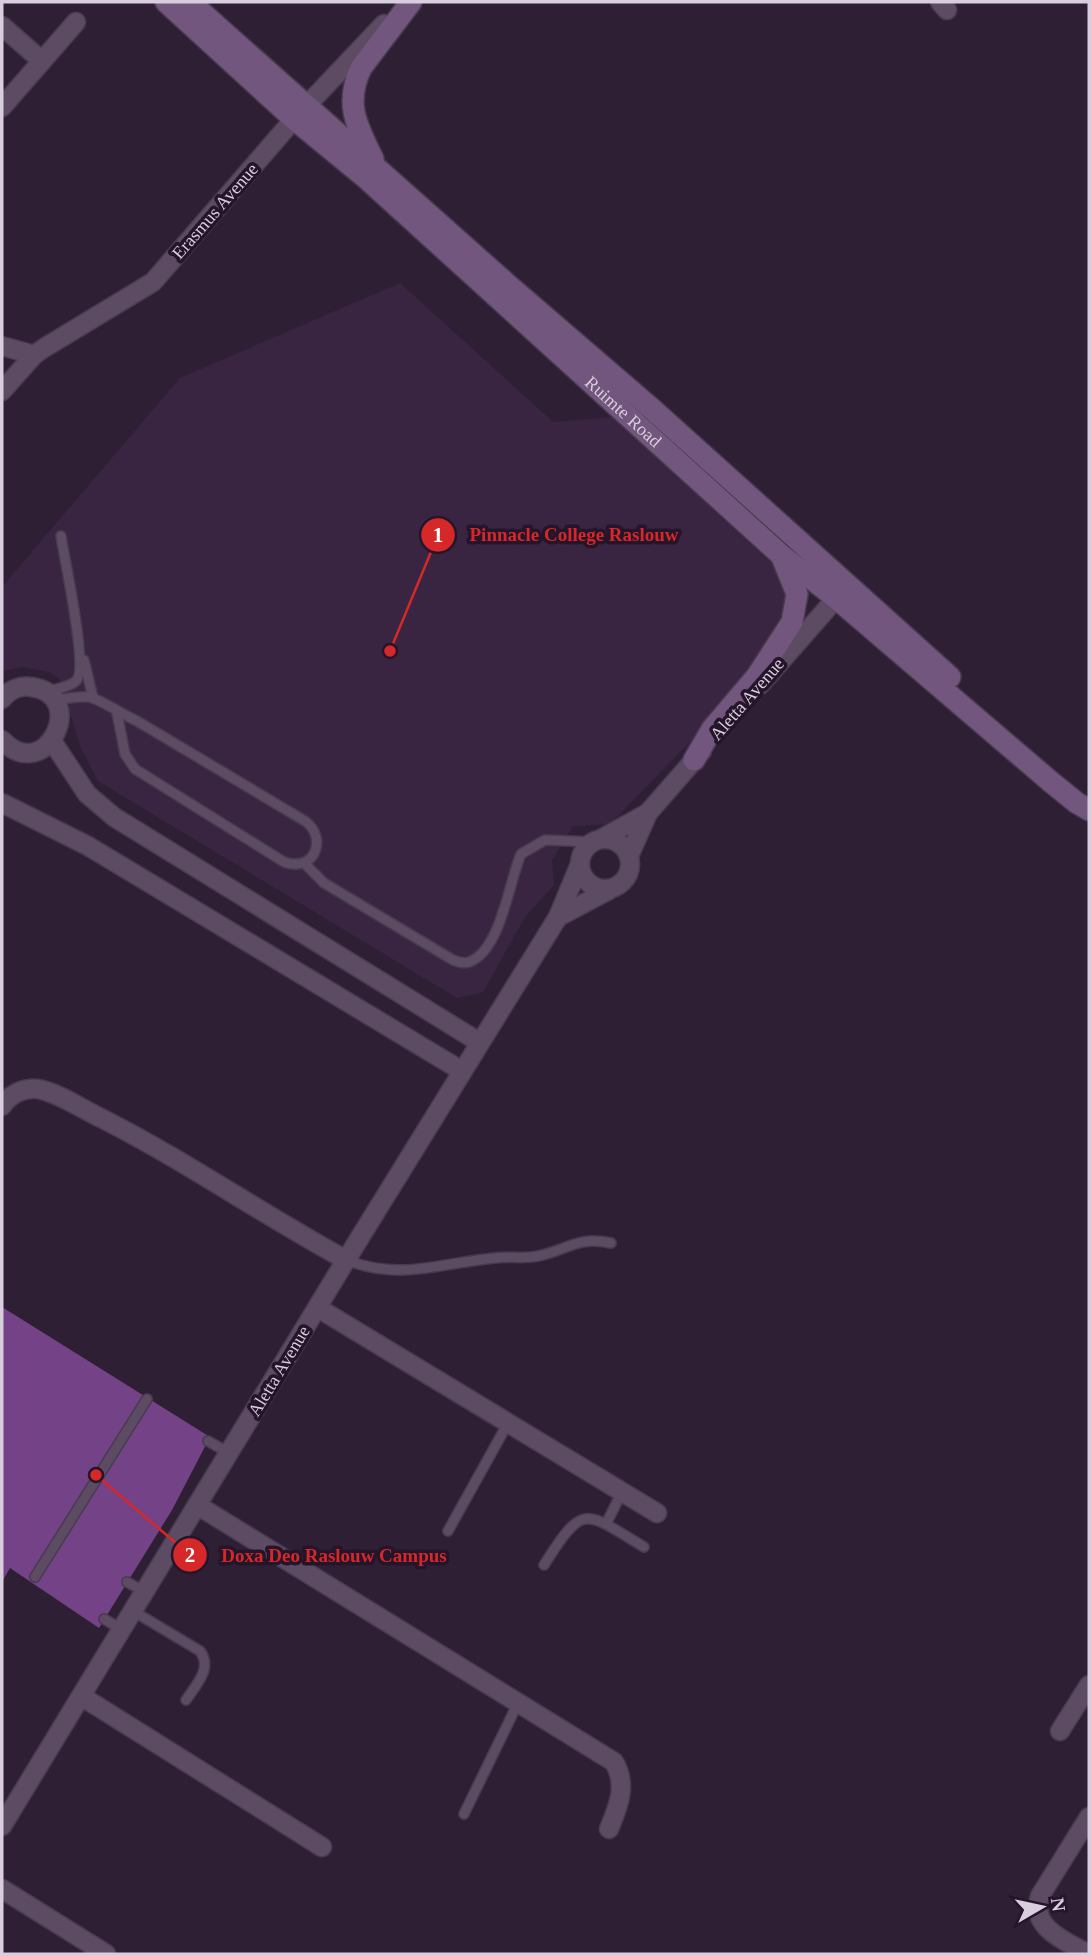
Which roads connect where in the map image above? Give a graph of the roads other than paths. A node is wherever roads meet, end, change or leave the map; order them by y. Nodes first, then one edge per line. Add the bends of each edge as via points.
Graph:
1 (166, 2) edge
2 (190, 2) edge
3 (406, 2) edge
4 (411, 2) edge
5 (76, 22) dead end
6 (2, 26) edge
7 (42, 61) junction
8 (2, 107) edge
9 (301, 112) junction
10 (378, 170) junction
11 (2, 346) edge
12 (34, 355) junction
13 (2, 391) edge
14 (61, 536) dead end
15 (781, 555) junction
16 (842, 592) junction
17 (80, 648) junction
18 (50, 696) junction
19 (93, 698) junction
20 (2, 699) edge
21 (117, 713) junction
22 (2, 740) edge
23 (52, 741) junction
24 (694, 760) junction
25 (1089, 802) edge
26 (2, 803) edge
27 (1089, 810) edge
28 (648, 813) junction
29 (597, 841) junction
30 (629, 856) junction
31 (304, 863) junction
32 (580, 864) junction
33 (609, 890) junction
34 (558, 917) junction
35 (480, 1042) junction
36 (462, 1071) junction
37 (2, 1106) edge
38 (611, 1243) dead end
39 (346, 1260) junction
40 (318, 1308) junction
41 (147, 1399) dead end
42 (508, 1423) junction
43 (208, 1441) dead end
44 (229, 1453) junction
45 (622, 1492) junction
46 (198, 1505) junction
47 (657, 1513) dead end
48 (606, 1524) junction
49 (448, 1531) dead end
50 (644, 1548) dead end
51 (544, 1565) dead end
52 (35, 1577) dead end
53 (127, 1582) dead end
54 (145, 1592) junction
55 (132, 1611) junction
56 (104, 1619) dead end
57 (121, 1629) junction
58 (1089, 1685) edge
59 (81, 1696) junction
60 (186, 1700) dead end
61 (518, 1703) junction
62 (1060, 1731) dead end
63 (464, 1814) dead end
64 (1089, 1817) edge
65 (2, 1826) edge
66 (609, 1829) dead end
67 (322, 1847) dead end
68 (2, 1889) edge
69 (106, 1954) edge
70 (1088, 1954) edge

1 - 9 main road, Ruimte Road
2 - 9 main road, Ruimte Road
3 - 9 street, Erasmus Avenue
4 - 10 main road via 361,68 352,96 353,114
5 - 7 street
6 - 7 street
7 - 8 street
9 - 10 main road, Ruimte Road
9 - 12 street, Erasmus Avenue via 148,287
9 - 15 main road, Ruimte Road via 368,179
10 - 16 main road, Ruimte Road via 651,408
11 - 12 street
12 - 13 street, Erasmus Avenue
14 - 17 lane
15 - 16 main road, Ruimte Road
15 - 24 main road via 797,594 792,622
16 - 24 street, Aletta Avenue
16 - 25 main road, Ruimte Road
16 - 27 main road, Ruimte Road via 1051,782
17 - 18 lane via 77,680
17 - 19 lane
18 - 19 lane
18 - 20 street via 25,686
18 - 23 street via 60,721
19 - 21 lane
21 - 31 lane via 125,754 135,769 284,862
21 - 31 lane via 310,825 316,846 313,857
22 - 23 street via 23,752 33,752
23 - 35 street via 87,794 114,817
24 - 28 street, Aletta Avenue
26 - 36 street via 88,846
28 - 29 street, Aletta Avenue
28 - 30 street, Aletta Avenue
29 - 30 street via 618,843
29 - 31 lane via 545,840 521,854 506,907 488,944 480,956 464,963 324,883
29 - 32 street via 586,848
30 - 33 street via 624,881
32 - 33 street via 585,880
32 - 34 street, Aletta Avenue
33 - 34 street
34 - 35 street, Aletta Avenue
35 - 36 street, Aletta Avenue
36 - 39 street, Aletta Avenue
37 - 39 street via 19,1091 40,1089 152,1143
38 - 39 lane via 583,1241 538,1256 422,1270 380,1270
39 - 40 street, Aletta Avenue
40 - 42 street
40 - 44 street, Aletta Avenue
41 - 52 lane
42 - 45 street
42 - 49 lane
43 - 44 lane
44 - 46 street, Aletta Avenue
45 - 47 street
45 - 48 lane
46 - 54 street, Aletta Avenue
46 - 61 street
48 - 50 lane
48 - 51 lane via 586,1518 575,1522
53 - 54 lane
54 - 55 street, Aletta Avenue
55 - 57 street, Aletta Avenue
55 - 60 lane via 204,1657 205,1667
56 - 57 lane
57 - 59 street, Aletta Avenue
58 - 62 street
59 - 65 street, Aletta Avenue
59 - 67 street
61 - 63 lane
61 - 66 street via 614,1762 621,1772 622,1787
64 - 70 street via 1037,1906 1043,1926
68 - 69 street

